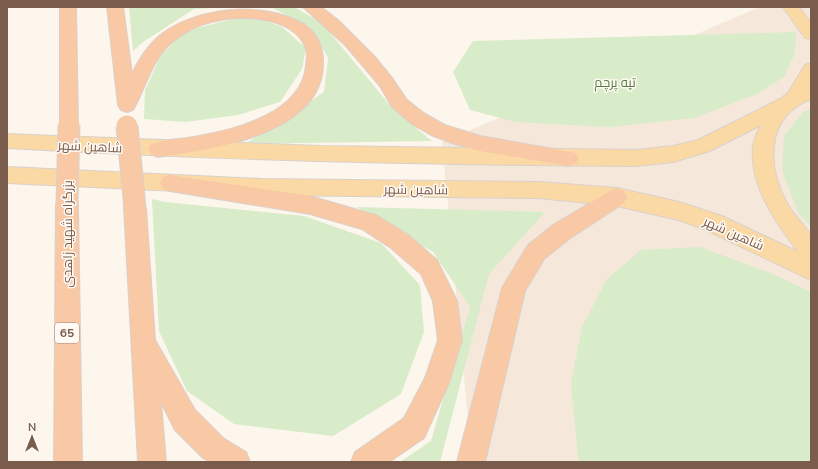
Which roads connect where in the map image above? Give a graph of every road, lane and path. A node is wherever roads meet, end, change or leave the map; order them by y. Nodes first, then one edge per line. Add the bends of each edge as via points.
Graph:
1 (68, 7) edge
2 (114, 7) edge
3 (311, 7) edge
4 (791, 7) edge
5 (811, 34) edge
6 (811, 69) edge
7 (798, 98) edge
8 (127, 105) junction
9 (7, 141) edge
10 (158, 149) junction
11 (569, 158) junction
12 (7, 175) edge
13 (170, 183) junction
14 (617, 197) junction
15 (811, 253) edge
16 (811, 270) edge
17 (143, 342) junction
18 (68, 462) edge
19 (152, 462) edge
20 (236, 462) edge
21 (365, 462) edge
22 (471, 462) edge

1 - 18 highway, بزرگراه شهید زاهدی / 65, bridge
2 - 8 highway
3 - 11 highway via 342,31 386,83 400,104 420,120 445,133 472,142
4 - 5 main road
6 - 7 main road
7 - 11 main road, شاهین شهر via 703,146 674,154 636,158
7 - 15 main road via 772,120 763,145 765,176 780,211
8 - 10 highway via 144,66 162,43 193,23 215,16 245,12 276,16 300,28 313,43 316,63 312,84 297,104 275,119 248,132 216,141
8 - 17 highway, bridge
9 - 10 main road, شاهین شهر
10 - 11 main road, شاهین شهر via 363,156
12 - 13 main road, شاهین شهر
13 - 14 main road, شاهین شهر via 263,187 539,190
13 - 21 highway via 310,205 368,222 399,241 429,267 445,301 450,340 448,347 436,383 414,428
14 - 16 main road, شاهین شهر via 679,211 714,224
14 - 22 highway via 561,232 536,252 514,288
17 - 19 highway
17 - 20 highway via 185,420 213,448

